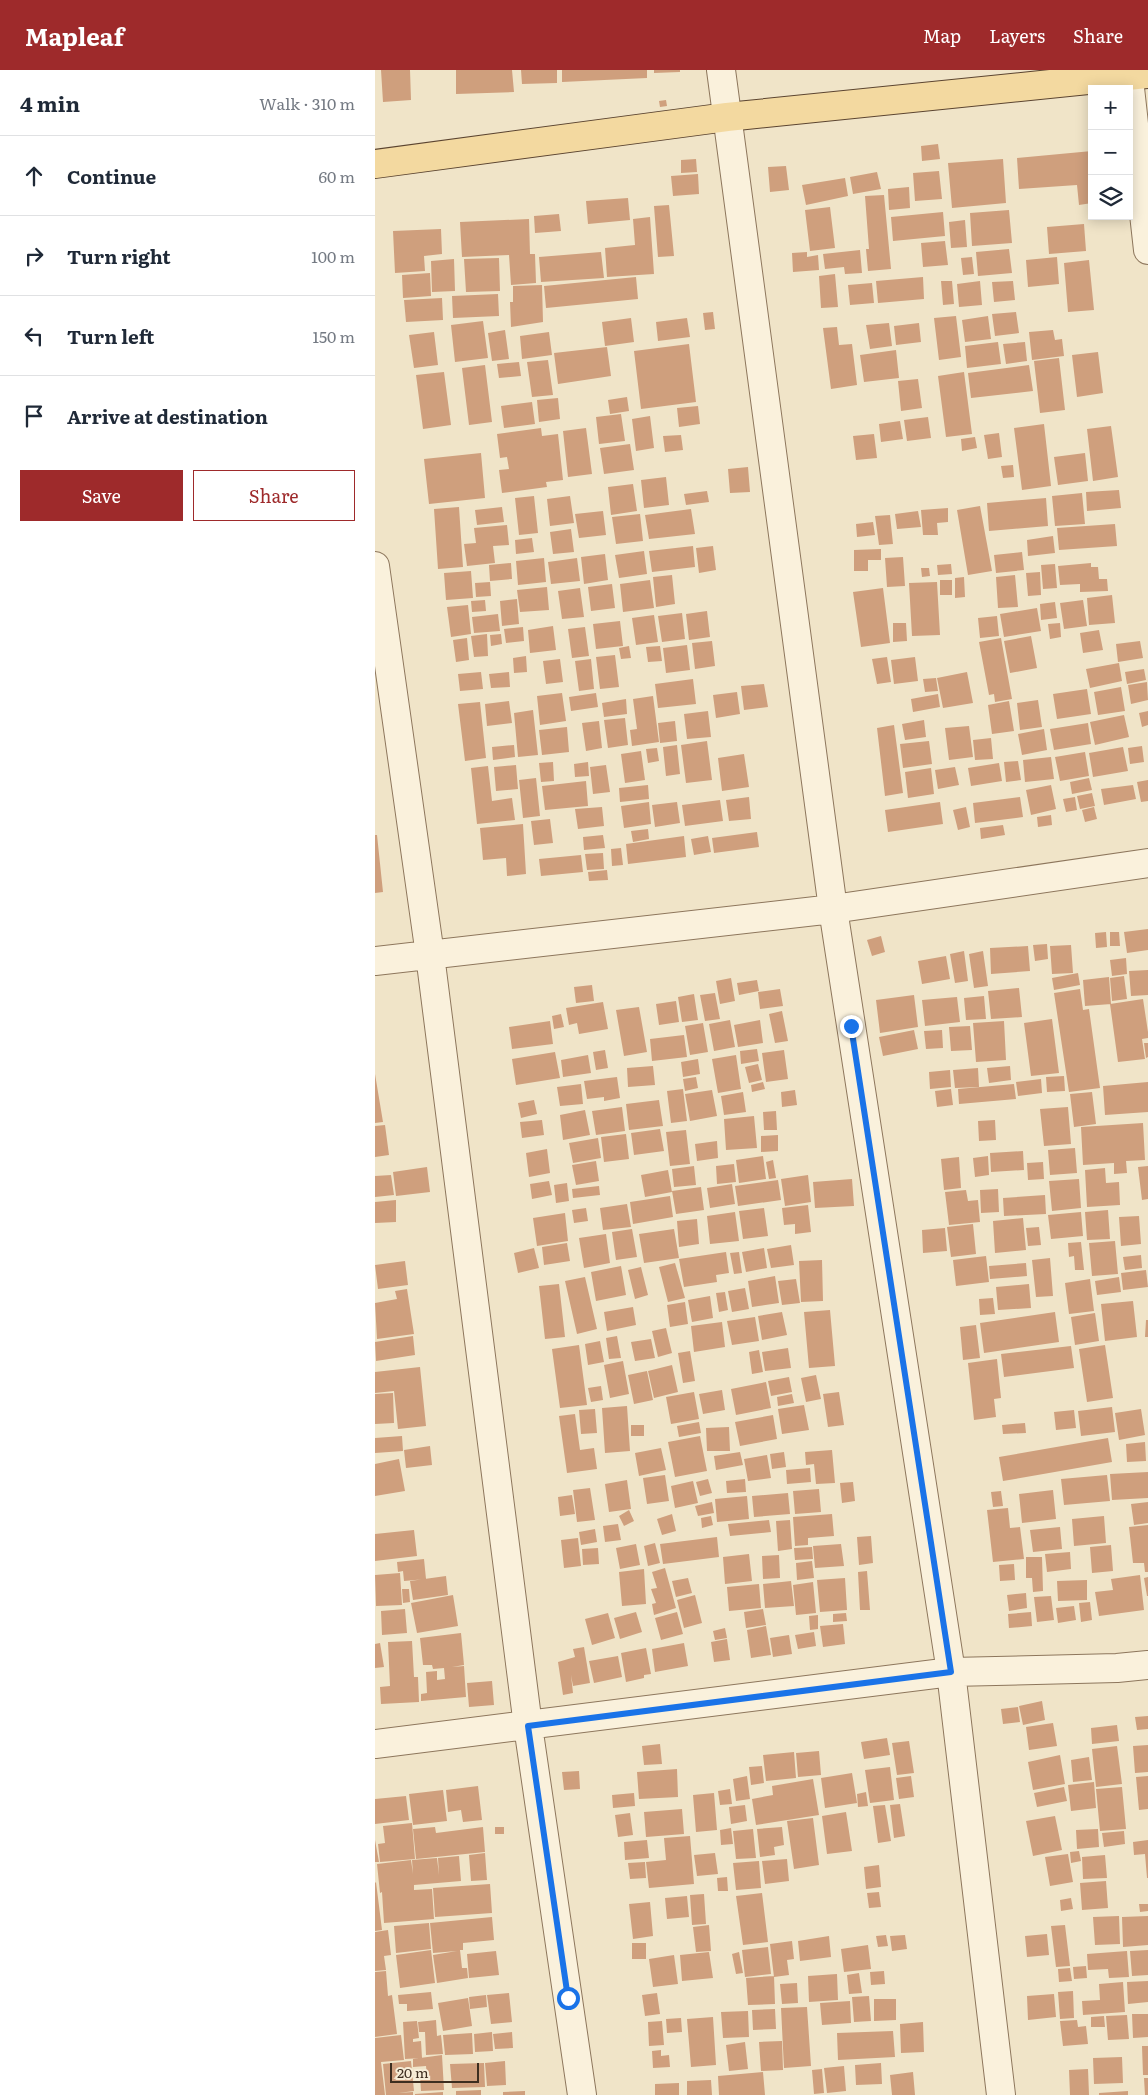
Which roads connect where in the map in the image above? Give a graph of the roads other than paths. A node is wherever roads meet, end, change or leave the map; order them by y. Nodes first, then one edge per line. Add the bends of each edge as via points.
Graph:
1 (721, 70) edge
2 (1135, 74) edge
3 (727, 117) junction
4 (375, 164) edge
5 (1148, 250) edge
6 (375, 566) edge
7 (1148, 863) edge
8 (833, 909) junction
9 (430, 955) junction
10 (375, 961) edge
11 (1148, 1665) edge
12 (951, 1672) junction
13 (528, 1726) junction
14 (375, 1744) edge
15 (583, 2095) edge
16 (1001, 2095) edge

1 - 3 street
2 - 3 main road
2 - 5 street
3 - 4 main road
3 - 8 street
6 - 9 street
7 - 8 street
8 - 9 street
8 - 12 street
9 - 10 street
9 - 13 street
11 - 12 street
12 - 13 street
12 - 16 street
13 - 14 street
13 - 15 street

